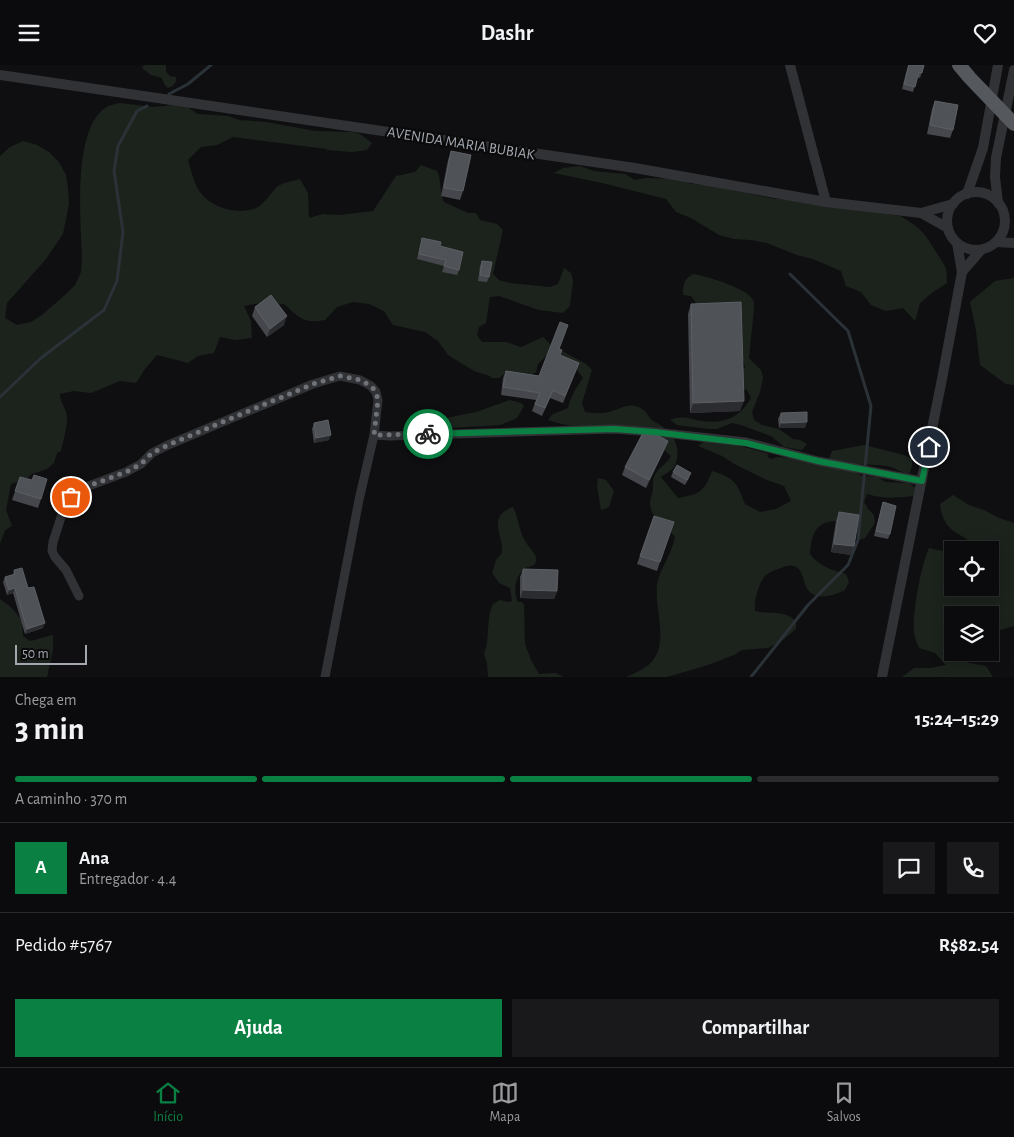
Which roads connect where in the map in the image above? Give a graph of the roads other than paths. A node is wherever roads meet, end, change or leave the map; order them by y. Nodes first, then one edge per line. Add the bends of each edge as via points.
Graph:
1 (790, 65) edge
2 (959, 65) edge
3 (998, 65) edge
4 (1014, 70) edge
5 (0, 75) edge
6 (1014, 124) edge
7 (967, 194) junction
8 (826, 202) junction
9 (998, 203) junction
10 (953, 204) junction
11 (921, 213) junction
12 (1005, 218) junction
13 (948, 229) junction
14 (1014, 229) edge
15 (996, 242) junction
16 (957, 243) junction
17 (1014, 243) edge
18 (981, 250) junction
19 (962, 272) junction
20 (374, 435) junction
21 (922, 481) junction
22 (79, 596) dead end
23 (325, 677) edge
24 (882, 677) edge

1 - 8 street
2 - 6 highway
3 - 7 street via 983,148
4 - 9 street via 996,158 994,177
5 - 8 street, AVENIDA MARIA BUBIAK via 635,168
7 - 9 street via 984,193
7 - 10 street
8 - 11 street, AVENIDA MARIA BUBIAK
9 - 12 street
10 - 11 street, AVENIDA MARIA BUBIAK
10 - 13 street via 947,220
11 - 13 street, AVENIDA MARIA BUBIAK
12 - 14 street
12 - 15 street
13 - 16 street
15 - 17 street
15 - 18 street
16 - 18 street via 964,248
16 - 19 street
18 - 19 street
19 - 21 street
20 - 21 street via 614,429 654,432 746,443
20 - 22 street via 376,392 360,380 340,376 313,384 168,445 126,472 86,487 71,497 64,508 52,551
20 - 23 street
21 - 24 street

